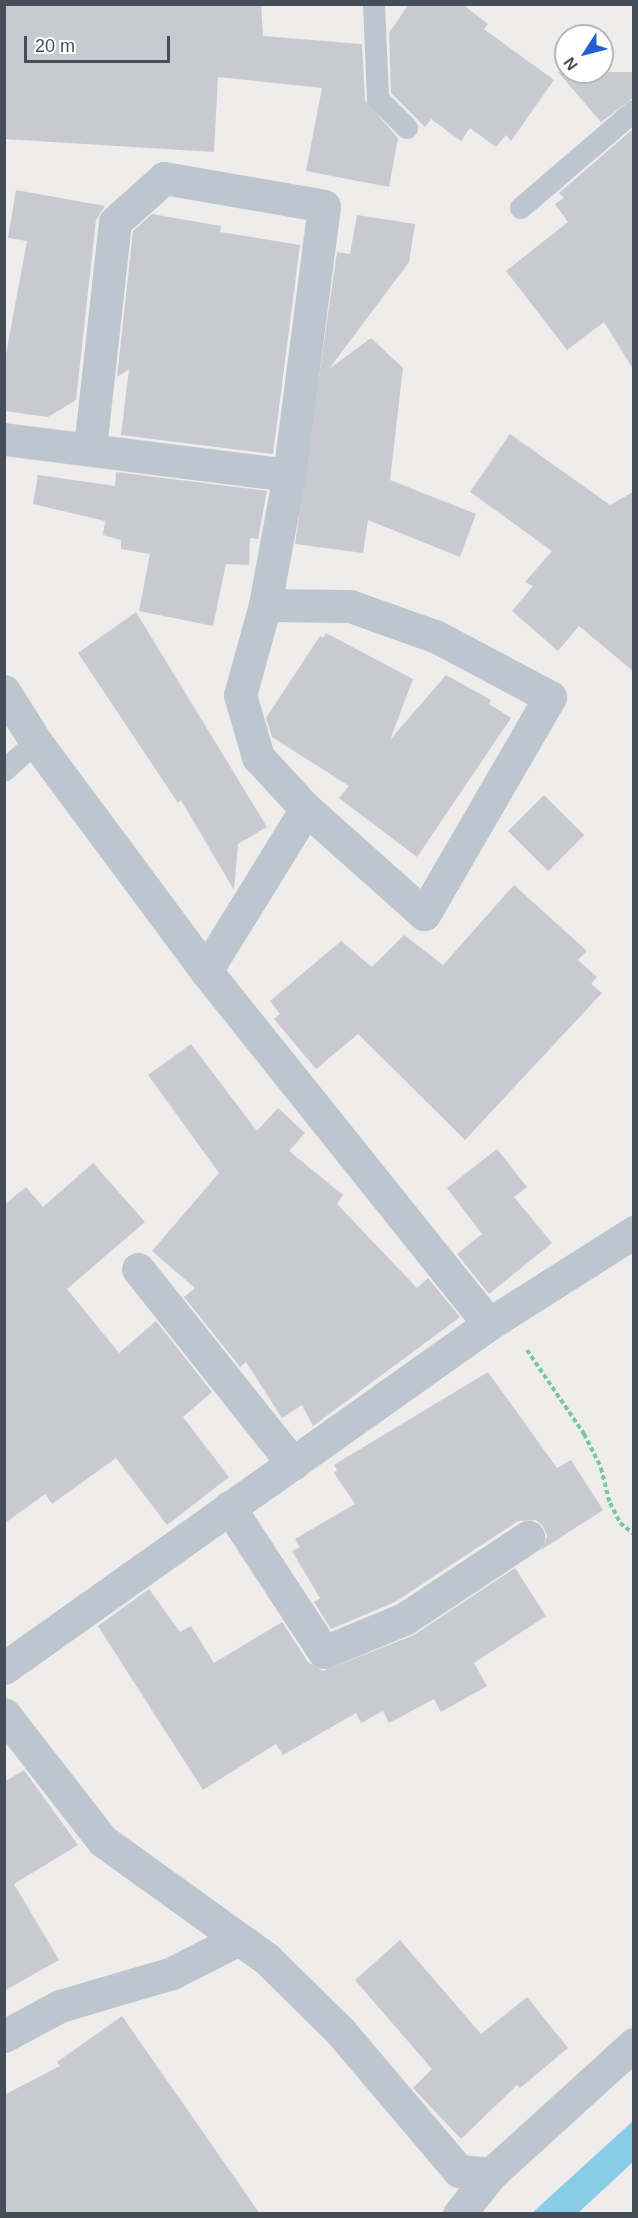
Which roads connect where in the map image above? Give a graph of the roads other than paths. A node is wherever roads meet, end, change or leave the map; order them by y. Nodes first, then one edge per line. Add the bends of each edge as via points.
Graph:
1 (374, 4) edge
2 (633, 111) edge
3 (407, 128) dead end
4 (521, 208) dead end
5 (4, 439) edge
6 (90, 448) junction
7 (289, 475) junction
8 (265, 605) junction
9 (4, 691) edge
10 (36, 742) junction
11 (4, 771) edge
12 (306, 809) junction
13 (206, 971) junction
14 (633, 1232) edge
15 (138, 1269) dead end
16 (496, 1319) junction
17 (293, 1464) junction
18 (229, 1507) junction
19 (528, 1537) dead end
20 (4, 1668) edge
21 (4, 1714) edge
22 (239, 1939) junction
23 (4, 2036) edge
24 (633, 2044) edge
25 (491, 2174) junction
26 (459, 2214) edge

1 - 3 lane via 378,99
2 - 4 lane
5 - 6 street
6 - 7 street
6 - 7 street via 115,222 164,178 324,206
7 - 8 street
8 - 12 street via 240,695 258,757
8 - 12 street via 350,606 437,637 550,697 424,914
9 - 10 street
10 - 11 lane
10 - 13 street
12 - 13 street
13 - 16 street
14 - 16 street
15 - 17 street
16 - 17 street
17 - 18 street
18 - 19 street via 324,1652 404,1619
18 - 20 street
21 - 22 street via 103,1841
22 - 23 street via 172,1973 60,2006
22 - 25 street via 267,1959 341,2032 459,2171
24 - 25 street
25 - 26 street

